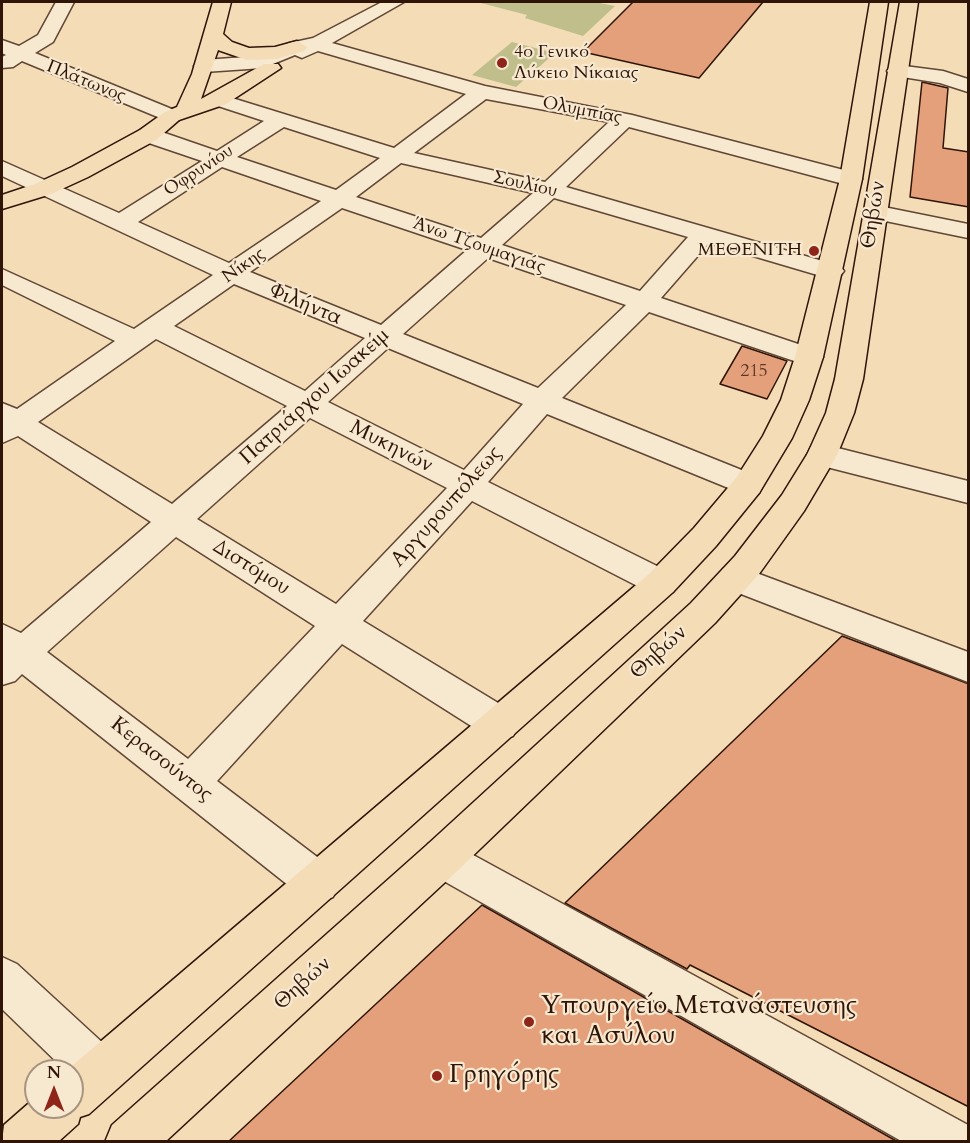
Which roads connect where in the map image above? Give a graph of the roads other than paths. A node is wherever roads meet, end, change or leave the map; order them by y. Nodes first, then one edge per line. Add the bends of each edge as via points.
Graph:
1 (65, 2) edge
2 (222, 2) edge
3 (394, 2) edge
4 (879, 2) edge
5 (909, 2) edge
6 (213, 36) junction
7 (2, 46) edge
8 (305, 46) junction
9 (21, 56) junction
10 (2, 66) edge
11 (898, 67) junction
12 (271, 68) junction
13 (969, 68) edge
14 (203, 70) junction
15 (969, 86) edge
16 (482, 92) junction
17 (219, 100) junction
18 (178, 114) junction
19 (625, 119) junction
20 (280, 120) junction
21 (148, 135) junction
22 (398, 156) junction
23 (219, 158) junction
24 (2, 168) edge
25 (851, 179) junction
26 (43, 189) junction
27 (550, 190) junction
28 (339, 199) junction
29 (2, 202) edge
30 (874, 212) junction
31 (119, 224) junction
32 (969, 231) edge
33 (705, 233) junction
34 (483, 248) junction
35 (831, 271) junction
36 (232, 274) junction
37 (2, 276) edge
38 (644, 303) junction
39 (145, 333) junction
40 (382, 337) junction
41 (809, 357) junction
42 (544, 399) junction
43 (308, 405) junction
44 (6, 423) edge
45 (822, 455) junction
46 (748, 484) junction
47 (468, 485) junction
48 (969, 492) edge
49 (176, 520) junction
50 (735, 578) junction
51 (661, 583) junction
52 (339, 624) junction
53 (8, 654) edge
54 (969, 667) edge
55 (500, 724) junction
56 (192, 783) junction
57 (442, 858) junction
58 (318, 884) junction
59 (2, 980) edge
60 (87, 1085) edge
61 (47, 1119) edge
62 (21, 1142) edge
63 (129, 1142) edge
64 (951, 1142) edge

1 - 9 street via 45,38
2 - 6 main road
3 - 8 street
4 - 25 main road, Θηβών
5 - 11 main road, Θηβών
6 - 8 main road via 225,46 247,54
6 - 14 main road
7 - 9 street, Πλάτωνος
8 - 12 street
8 - 14 street via 263,62
8 - 16 street, Ολυμπίας
9 - 10 street
9 - 18 street, Πλάτωνος
11 - 13 street
11 - 15 street
11 - 30 main road, Θηβών
12 - 14 street via 258,72
12 - 17 main road
14 - 18 main road
16 - 19 street, Ολυμπίας
16 - 22 street, Νίκης
17 - 18 main road
17 - 20 street, Σουλίου
18 - 21 main road
19 - 25 street, Ολυμπίας
19 - 27 street, Πατριάρχου Ιωακείμ
20 - 22 street, Σουλίου
20 - 23 street, Οφρυνίου
21 - 23 street, Άνω Τζουμαγιάς
21 - 26 main road
22 - 27 street, Σουλίου
22 - 28 street, Νίκης
23 - 28 street, Άνω Τζουμαγιάς
23 - 31 street, Οφρυνίου
24 - 26 street, Φιλήντα
25 - 35 main road, Θηβών
26 - 29 main road
26 - 31 street, Φιλήντα
27 - 33 street, Σουλίου
27 - 34 street, Πατριάρχου Ιωακείμ
28 - 34 street, Άνω Τζουμαγιάς
28 - 36 street, Νίκης
30 - 32 street
30 - 45 main road, Θηβών via 849,379
31 - 36 street, Φιλήντα
33 - 35 street, Σουλίου
33 - 38 street, Αργυρουπόλεως
34 - 38 street, Άνω Τζουμαγιάς
34 - 40 street, Πατριάρχου Ιωακείμ
35 - 41 main road, Θηβών
36 - 39 street, Νίκης
36 - 40 street, Φιλήντα
37 - 39 street, Μυκηνών
38 - 41 street, Άνω Τζουμαγιάς
38 - 42 street, Αργυρουπόλεως
39 - 43 street, Μυκηνών
39 - 44 street, Νίκης
40 - 42 street, Φιλήντα
40 - 43 street, Πατριάρχου Ιωακείμ
41 - 46 main road, Θηβών via 777,438
42 - 46 street, Φιλήντα
42 - 47 street, Αργυρουπόλεως
43 - 47 street, Μυκηνών
43 - 49 street, Πατριάρχου Ιωακείμ
44 - 49 street, Διστόμου
45 - 48 street
45 - 50 main road, Θηβών via 793,503
46 - 51 main road, Θηβών
47 - 51 street, Μυκηνών
47 - 52 street, Αργυρουπόλεως
49 - 52 street, Διστόμου
49 - 53 street, Πατριάρχου Ιωακείμ
50 - 54 street
50 - 57 main road, Θηβών via 703,613
51 - 55 main road, Θηβών
52 - 55 street, Διστόμου
52 - 56 street, Αργυρουπόλεως
53 - 56 street, Κερασούντος
55 - 58 main road, Θηβών
56 - 58 street, Κερασούντος
57 - 63 main road, Θηβών
57 - 64 street
58 - 60 main road, Θηβών
59 - 60 street
61 - 62 main road

